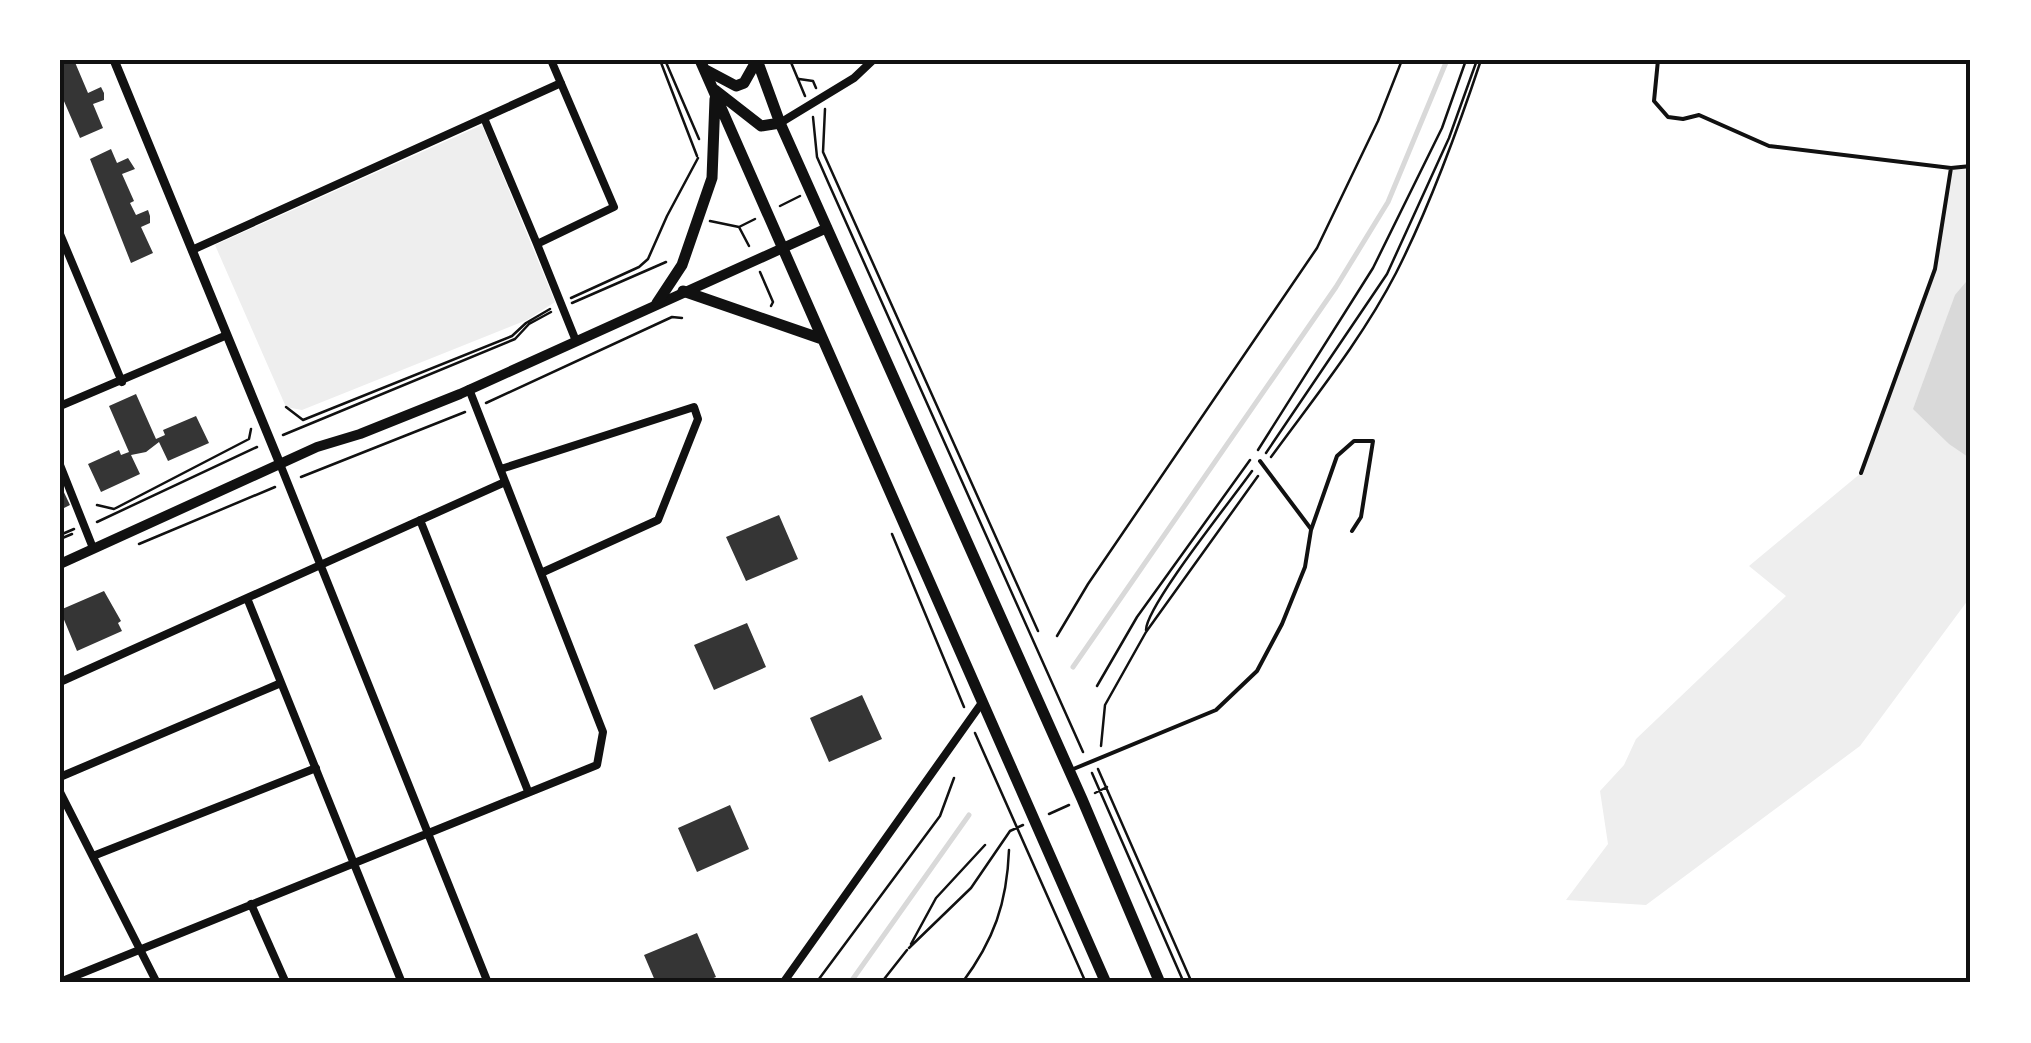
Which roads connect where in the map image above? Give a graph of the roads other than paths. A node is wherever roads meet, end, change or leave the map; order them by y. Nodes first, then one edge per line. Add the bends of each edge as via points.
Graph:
1 (114, 60) edge
2 (551, 60) edge
3 (757, 60) edge
4 (874, 60) edge
5 (1658, 60) edge
6 (702, 64) edge
7 (561, 83) junction
8 (714, 91) junction
9 (484, 118) junction
10 (780, 123) junction
11 (1971, 166) edge
12 (1951, 168) junction
13 (827, 228) junction
14 (60, 234) edge
15 (537, 244) junction
16 (784, 247) junction
17 (192, 250) junction
18 (684, 291) junction
19 (657, 303) junction
20 (227, 335) junction
21 (822, 339) junction
22 (576, 341) junction
23 (122, 382) junction
24 (469, 390) junction
25 (60, 406) edge
26 (280, 464) junction
27 (1262, 464) road end
28 (60, 465) edge
29 (501, 470) junction
30 (1861, 474) dead end
31 (506, 482) junction
32 (420, 520) junction
33 (1311, 530) junction
34 (1352, 532) dead end
35 (93, 548) junction
36 (60, 564) edge
37 (320, 564) junction
38 (541, 573) junction
39 (247, 598) junction
40 (60, 682) edge
41 (281, 683) junction
42 (981, 704) junction
43 (316, 768) junction
44 (1069, 771) junction
45 (60, 777) edge
46 (60, 792) edge
47 (528, 792) junction
48 (427, 831) junction
49 (93, 856) junction
50 (353, 861) junction
51 (250, 904) junction
52 (140, 949) junction
53 (60, 982) edge
54 (158, 983) edge
55 (286, 983) edge
56 (402, 983) edge
57 (488, 983) edge
58 (782, 983) edge
59 (1106, 983) edge
60 (1160, 983) edge

1 - 17 street
2 - 7 street
3 - 6 main road via 736,86
3 - 10 main road
4 - 10 street
5 - 12 lane via 1654,101 1668,117 1700,115 1769,146
6 - 8 main road
7 - 9 street
7 - 15 street via 614,207
8 - 10 main road via 761,126
8 - 16 main road
8 - 19 main road via 712,178 682,265
9 - 15 street
9 - 17 street
10 - 13 main road
11 - 12 lane
12 - 30 lane via 1935,269
13 - 16 main road
13 - 44 main road
14 - 23 street
15 - 22 street
16 - 18 main road
16 - 21 main road
17 - 20 street
18 - 19 main road
18 - 21 main road
19 - 22 main road
20 - 23 street
20 - 26 street
21 - 42 main road
22 - 24 main road
23 - 25 street
24 - 26 main road
24 - 29 street
26 - 35 main road
26 - 37 street
27 - 33 lane
28 - 35 street
29 - 31 street
29 - 38 street via 694,407 698,419 658,520
31 - 32 street
31 - 38 street
32 - 37 street
32 - 47 street
33 - 34 lane via 1337,456 1354,442 1373,441 1361,517
33 - 44 lane via 1299,581 1257,672 1216,710
35 - 36 main road
37 - 39 street
37 - 48 street
38 - 47 street via 603,732 597,764
39 - 40 street
39 - 41 street
41 - 43 street
41 - 45 street
42 - 58 street
42 - 59 main road
43 - 49 street
43 - 50 street
44 - 60 main road
46 - 49 street
47 - 48 street
48 - 50 street
48 - 57 street
49 - 52 street
50 - 51 street
50 - 56 street
51 - 52 street
51 - 55 street
52 - 53 street
52 - 54 street

